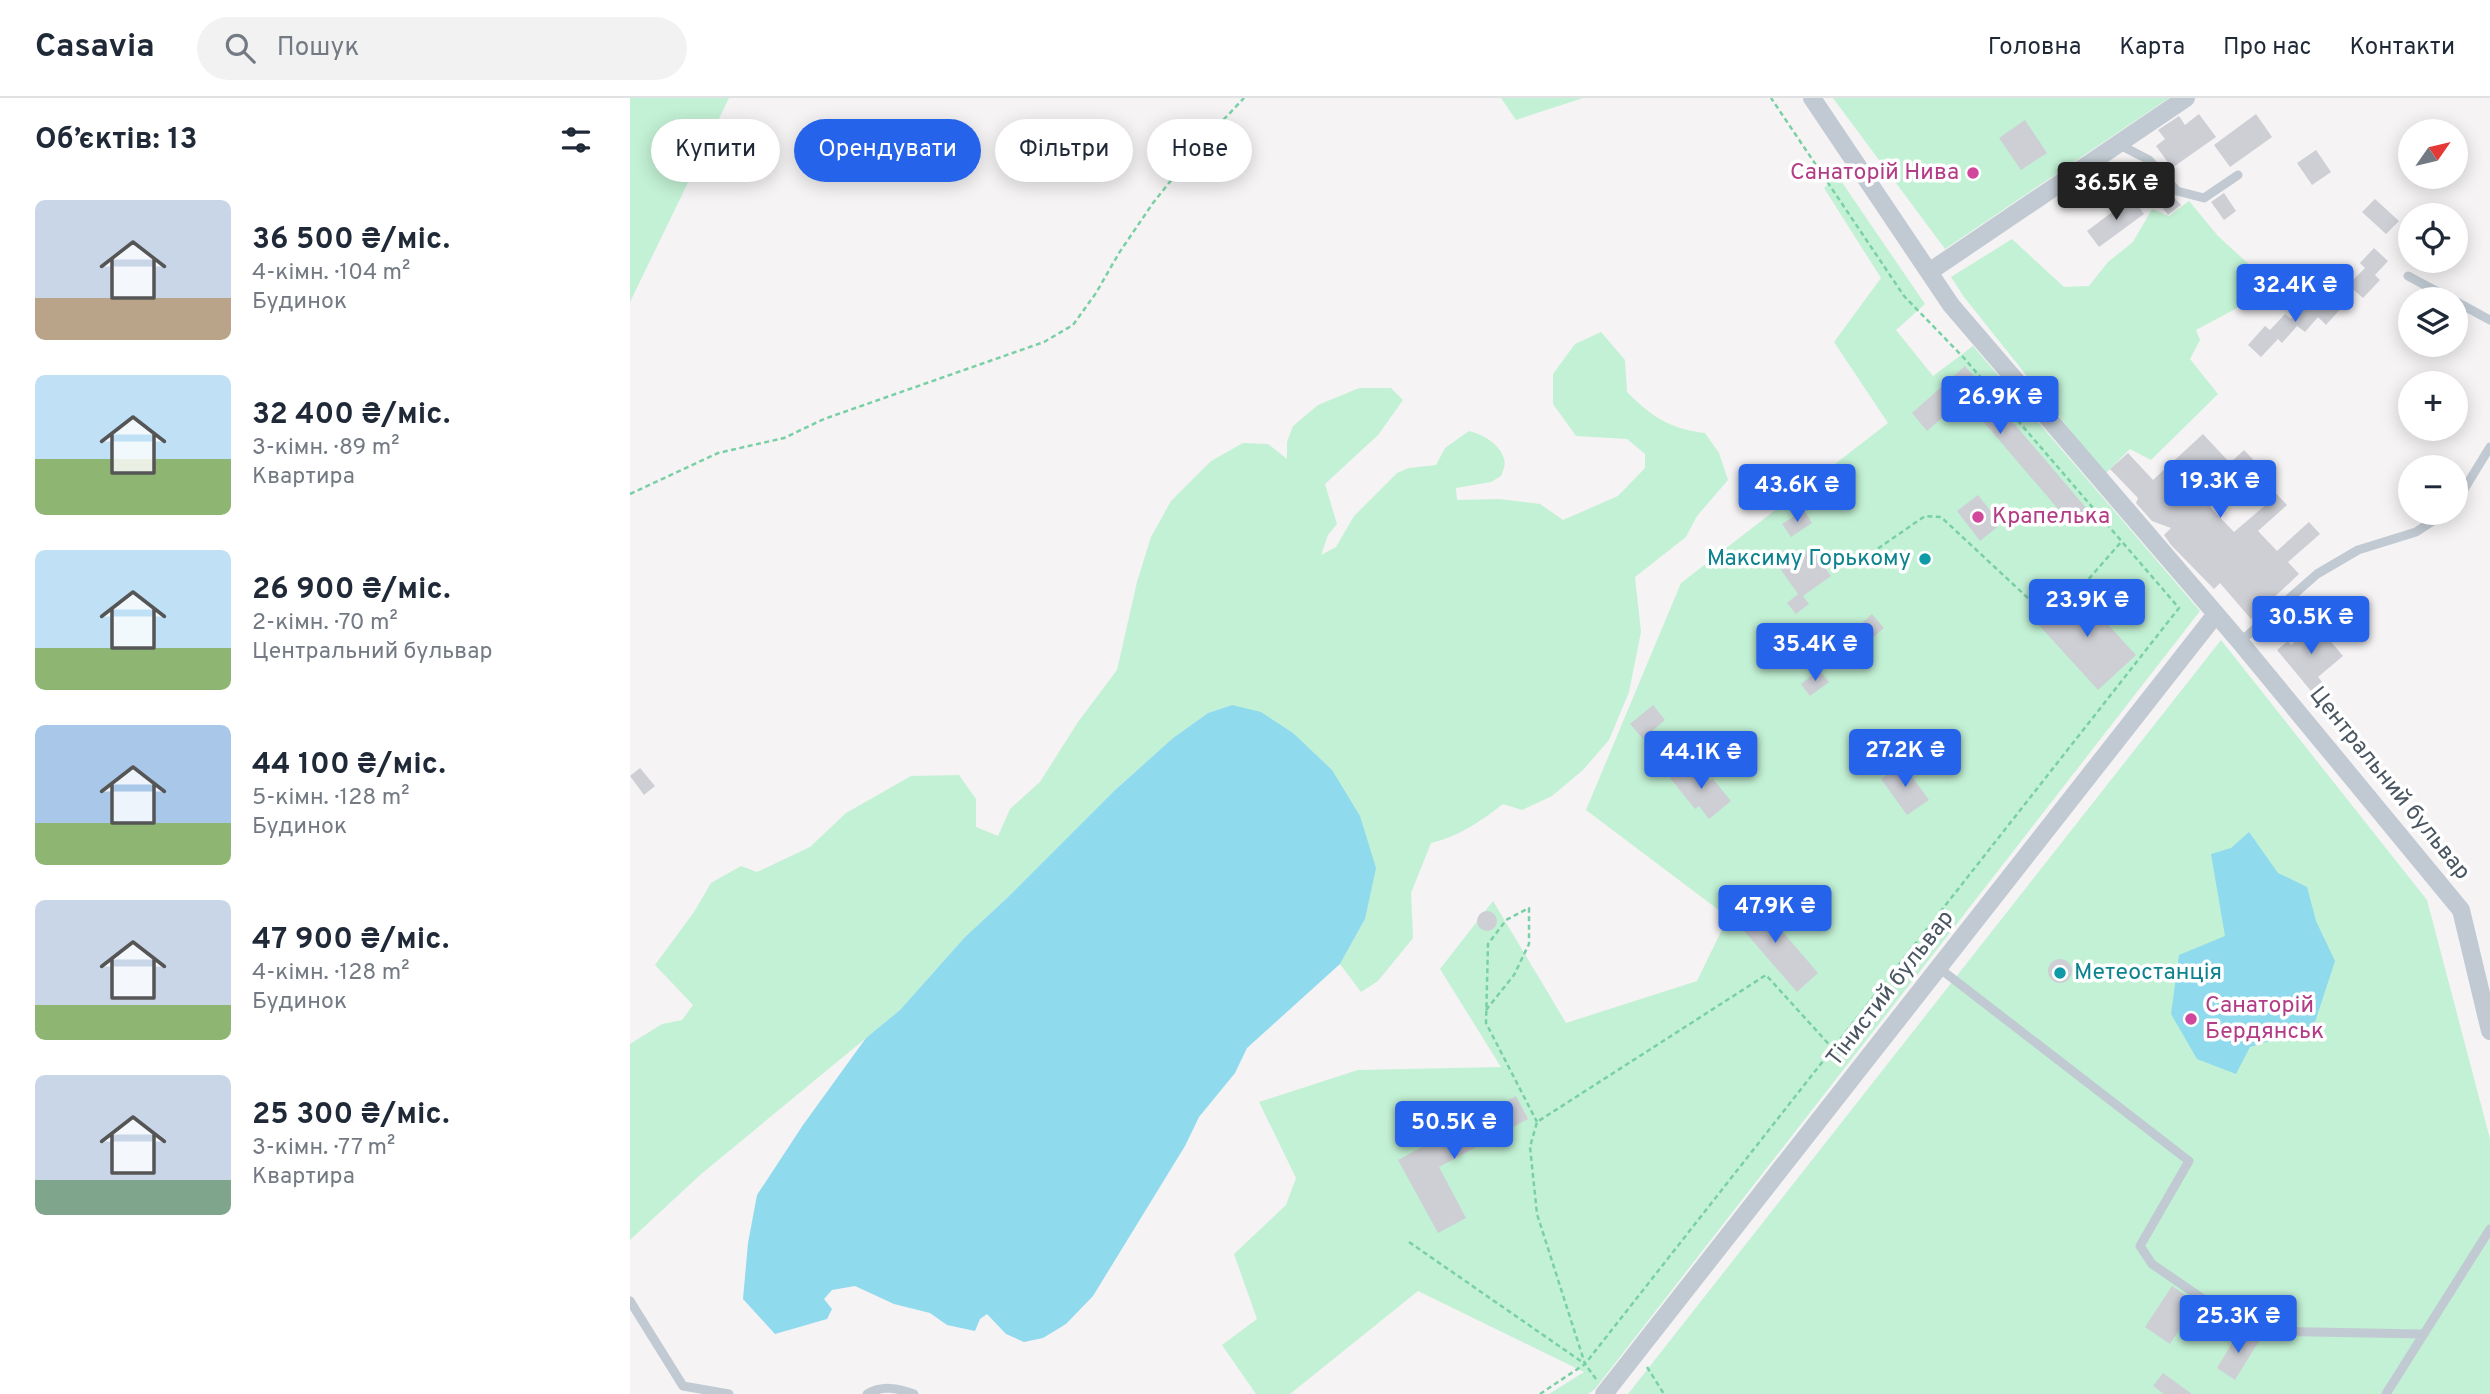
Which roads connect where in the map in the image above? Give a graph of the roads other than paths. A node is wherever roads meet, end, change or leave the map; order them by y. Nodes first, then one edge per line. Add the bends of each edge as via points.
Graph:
1 (1812, 98) edge
2 (2186, 98) edge
3 (2118, 144) junction
4 (2238, 175) dead end
5 (1929, 272) junction
6 (2408, 276) dead end
7 (2429, 287) edge
8 (2468, 308) edge
9 (2490, 320) edge
10 (2490, 447) edge
11 (2468, 483) edge
12 (2427, 525) edge
13 (2216, 614) junction
14 (2240, 642) junction
15 (1939, 968) junction
16 (2490, 1031) edge
17 (2490, 1228) edge
18 (630, 1301) edge
19 (2423, 1334) junction
20 (729, 1394) edge
21 (867, 1394) edge
22 (914, 1394) edge
23 (1604, 1394) edge
24 (2386, 1394) edge

1 - 5 street, Центральний бульвар
2 - 3 street
3 - 4 lane via 2149,160 2177,191 2204,198
3 - 5 street
5 - 13 street, Центральний бульвар via 1951,304
6 - 7 lane
8 - 9 lane
10 - 11 lane
12 - 14 lane via 2358,550 2317,573
13 - 14 street, Центральний бульвар
13 - 15 street, Тінистий бульвар
14 - 16 street, Центральний бульвар via 2461,910
15 - 19 lane via 2189,1161 2140,1246 2152,1264 2241,1325 2264,1331
15 - 23 street, Тінистий бульвар
17 - 19 lane
18 - 20 lane via 683,1386
19 - 24 lane
21 - 22 lane via 877,1388

